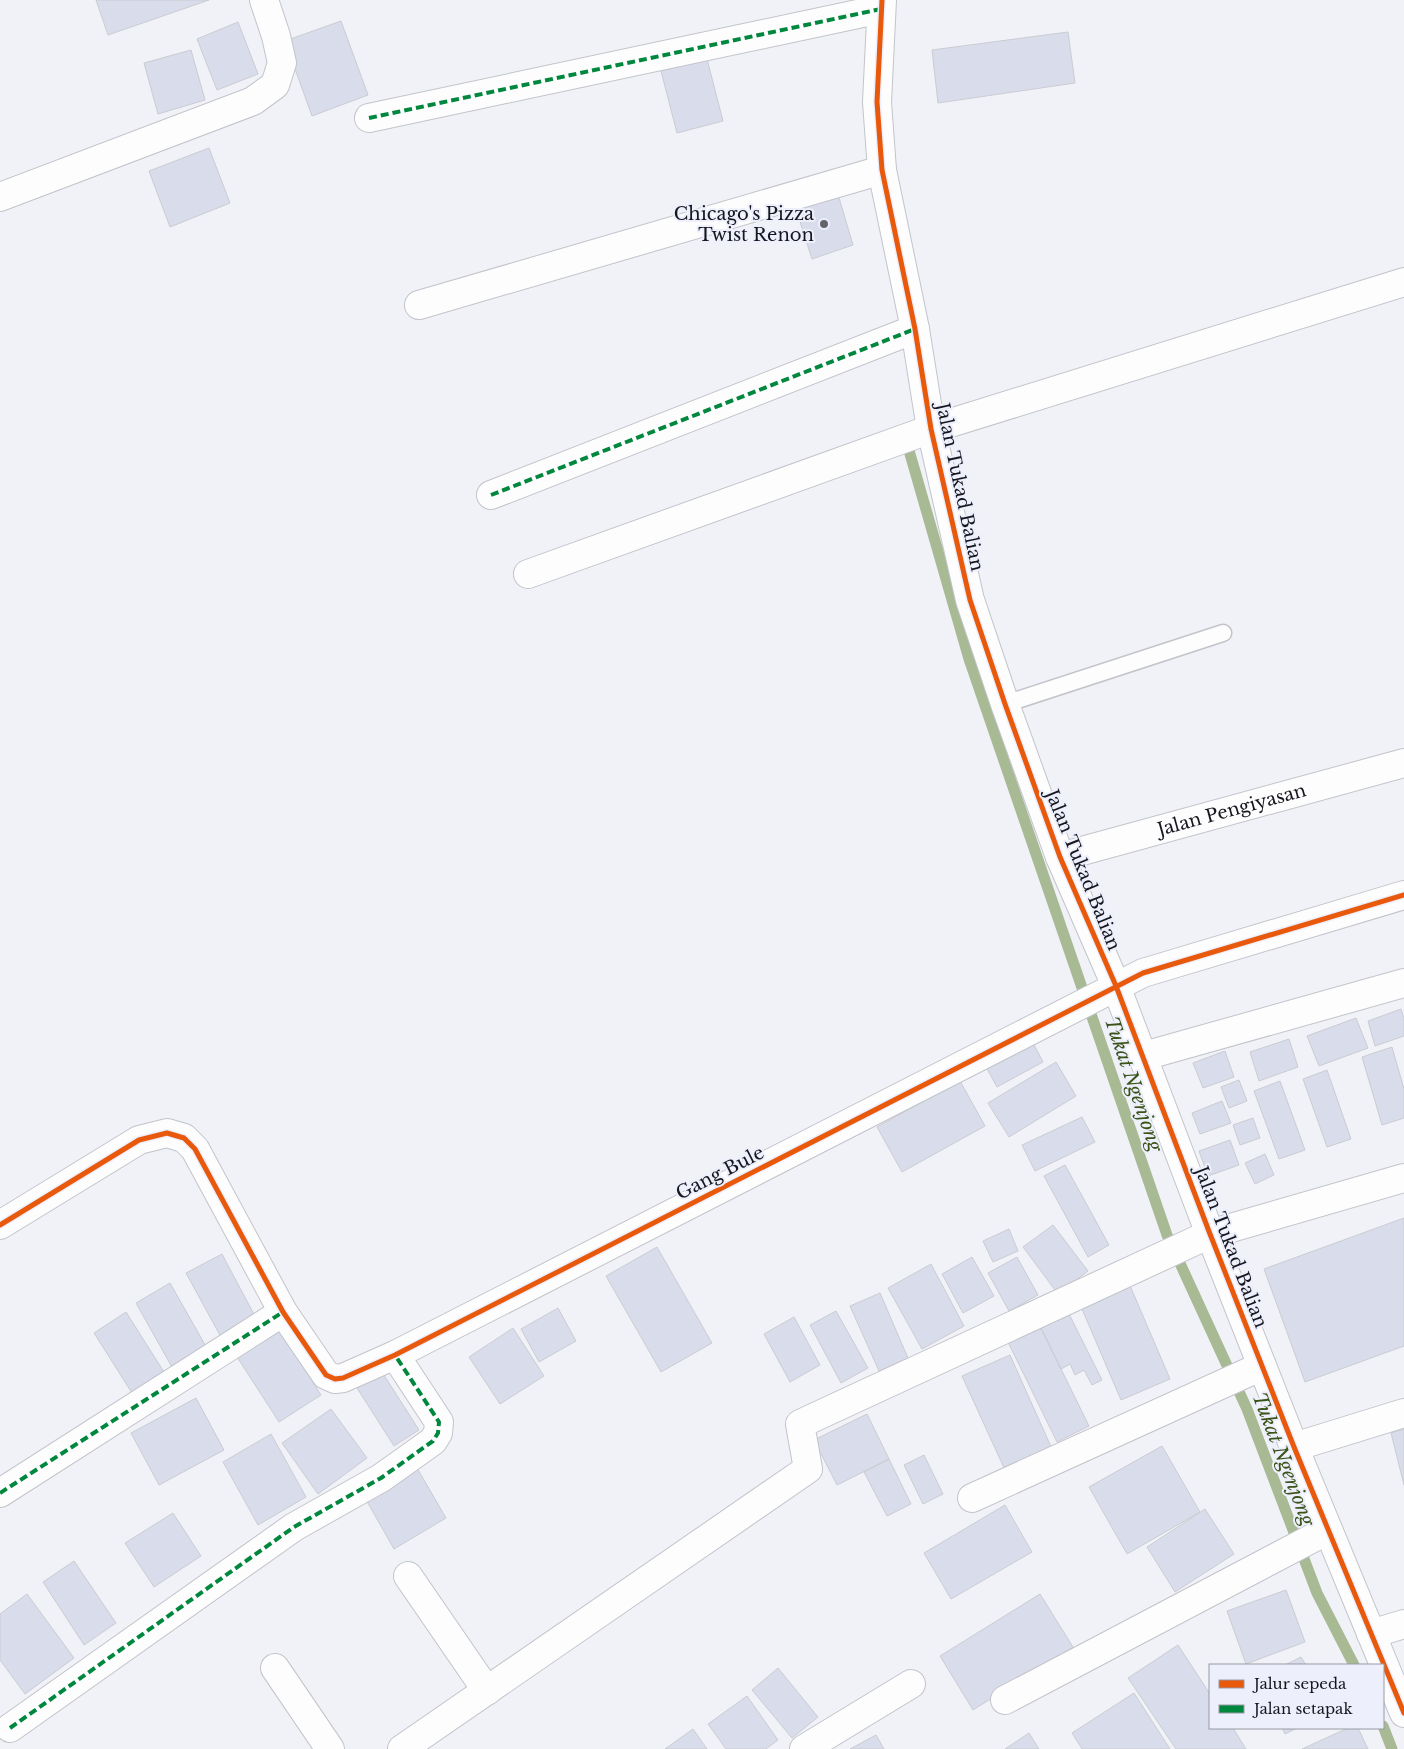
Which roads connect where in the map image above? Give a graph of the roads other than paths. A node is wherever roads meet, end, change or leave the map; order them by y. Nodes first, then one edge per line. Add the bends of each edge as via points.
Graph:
1 (264, 0) edge
2 (882, 4) edge
3 (369, 118) dead end
4 (882, 170) junction
5 (0, 197) edge
6 (1404, 282) edge
7 (419, 305) dead end
8 (915, 329) junction
9 (931, 429) junction
10 (491, 495) dead end
11 (528, 574) dead end
12 (1223, 633) dead end
13 (1005, 704) junction
14 (1404, 764) edge
15 (1060, 857) junction
16 (1404, 895) edge
17 (1404, 983) edge
18 (1116, 986) junction
19 (1144, 1056) junction
20 (1404, 1178) edge
21 (0, 1225) edge
22 (1210, 1234) junction
23 (283, 1312) junction
24 (395, 1355) junction
25 (1262, 1366) junction
26 (1404, 1413) edge
27 (1294, 1447) junction
28 (0, 1494) edge
29 (972, 1498) dead end
30 (1328, 1530) junction
31 (408, 1576) dead end
32 (1404, 1624) edge
33 (1371, 1634) junction
34 (1384, 1664) edge
35 (1384, 1665) edge
36 (275, 1668) dead end
37 (911, 1684) dead end
38 (487, 1690) junction
39 (1005, 1700) dead end
40 (1404, 1713) edge
41 (10, 1728) dead end
42 (330, 1749) edge
43 (402, 1749) edge
44 (804, 1749) edge

1 - 5 street via 282,63 275,85 246,104
2 - 3 street
2 - 4 street, Jalan Tukad Balian via 877,102
4 - 7 street
4 - 8 street, Jalan Tukad Balian
6 - 9 street
8 - 9 street, Jalan Tukad Balian
8 - 10 street
9 - 11 street
9 - 13 street, Jalan Tukad Balian via 970,600
12 - 13 lane
13 - 15 street, Jalan Tukad Balian
14 - 15 street, Jalan Pengiyasan
15 - 18 street, Jalan Tukad Balian
16 - 18 street, Gang Bule via 1143,973
17 - 19 street
18 - 19 street, Jalan Tukad Balian
18 - 24 street, Gang Bule
19 - 22 street, Jalan Tukad Balian
20 - 22 street
21 - 23 street via 139,1140 167,1133 184,1138 195,1148
22 - 25 street, Jalan Tukad Balian
22 - 38 street via 800,1424 808,1469
23 - 24 street, Gang Bule via 330,1378 343,1378
23 - 28 street
24 - 41 street via 439,1422 433,1441 381,1478 294,1527
25 - 27 street, Jalan Tukad Balian
25 - 29 street
26 - 27 street
27 - 30 street, Jalan Tukad Balian
30 - 33 street, Jalan Tukad Balian
30 - 39 street
31 - 38 street
32 - 33 street
33 - 34 street, Jalan Tukad Balian
35 - 40 street, Jalan Tukad Balian
36 - 42 street
37 - 44 street
38 - 43 street

